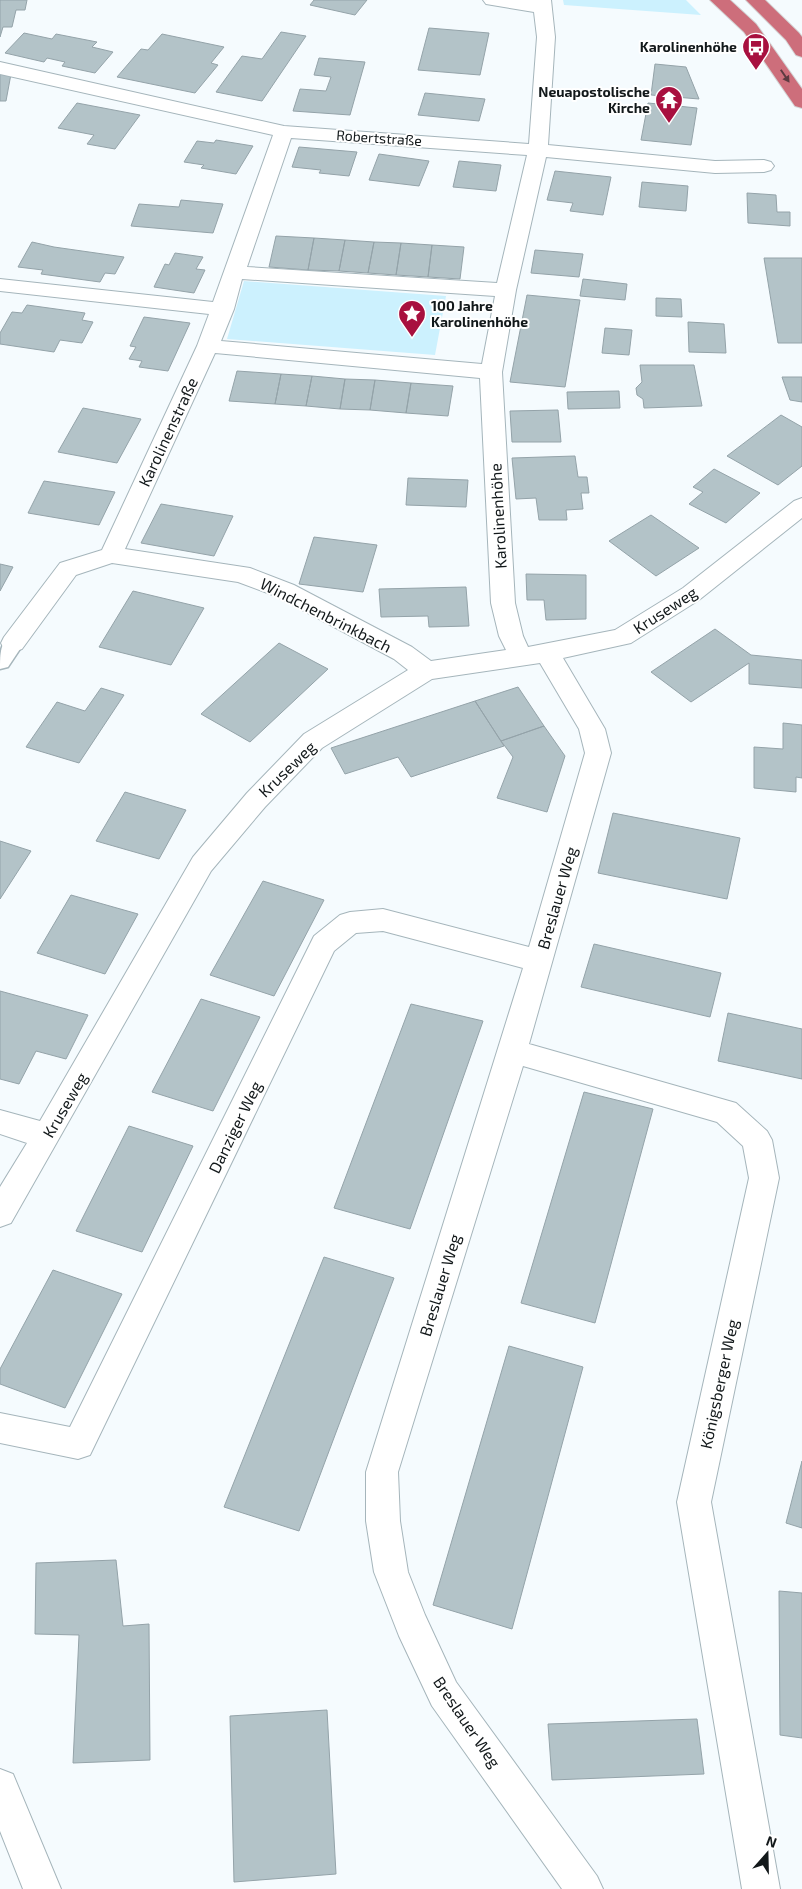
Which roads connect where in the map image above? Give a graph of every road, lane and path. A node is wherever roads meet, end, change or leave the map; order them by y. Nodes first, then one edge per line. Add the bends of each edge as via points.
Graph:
1 (492, 0) edge
2 (719, 0) edge
3 (755, 0) edge
4 (543, 4) edge
5 (802, 51) edge
6 (0, 68) edge
7 (802, 102) edge
8 (284, 132) junction
9 (538, 150) junction
10 (764, 166) dead end
11 (234, 272) junction
12 (0, 285) edge
13 (506, 290) junction
14 (223, 309) junction
15 (208, 346) junction
16 (491, 372) junction
17 (802, 506) edge
18 (111, 555) junction
19 (7, 652) edge
20 (534, 655) junction
21 (426, 671) junction
22 (540, 961) junction
23 (513, 1051) junction
24 (0, 1122) edge
25 (47, 1136) junction
26 (0, 1214) edge
27 (0, 1428) edge
28 (0, 1787) edge
29 (42, 1889) edge
30 (584, 1889) edge
31 (761, 1889) edge

1 - 4 street
2 -> 7 highway via 750,28
3 - 5 highway via 793,37
4 - 9 street, Karolinenhöhe via 546,37
6 - 8 street, Robertstraße
8 - 9 street, Robertstraße
8 - 11 street, Karolinenstraße
9 - 10 street, Robertstraße via 714,167
9 - 13 street, Karolinenhöhe
11 - 13 street
11 - 14 street, Karolinenstraße
12 - 14 street
13 - 16 street, Karolinenhöhe
14 - 15 street, Karolinenstraße
15 - 16 street
15 - 18 street, Karolinenstraße
16 - 20 street, Karolinenhöhe via 502,603 511,636
17 - 20 street, Kruseweg via 691,594 622,637
18 - 19 street, Windchenbrinkbach via 68,569
18 - 21 street, Windchenbrinkbach via 242,574 294,595 403,653
20 - 21 street, Kruseweg
20 - 22 street, Breslauer Weg via 592,729 598,753
21 - 25 street, Kruseweg via 313,741 256,800 208,857
22 - 23 street, Breslauer Weg
22 - 27 street, Danziger Weg via 383,920 350,922 324,944 78,1444
23 - 30 street, Breslauer Weg via 382,1472 382,1521 391,1572 444,1694
23 - 31 street, Königsberger Weg via 726,1112 758,1140 764,1178 694,1502
24 - 25 street
25 - 26 street, Kruseweg
28 - 29 street

